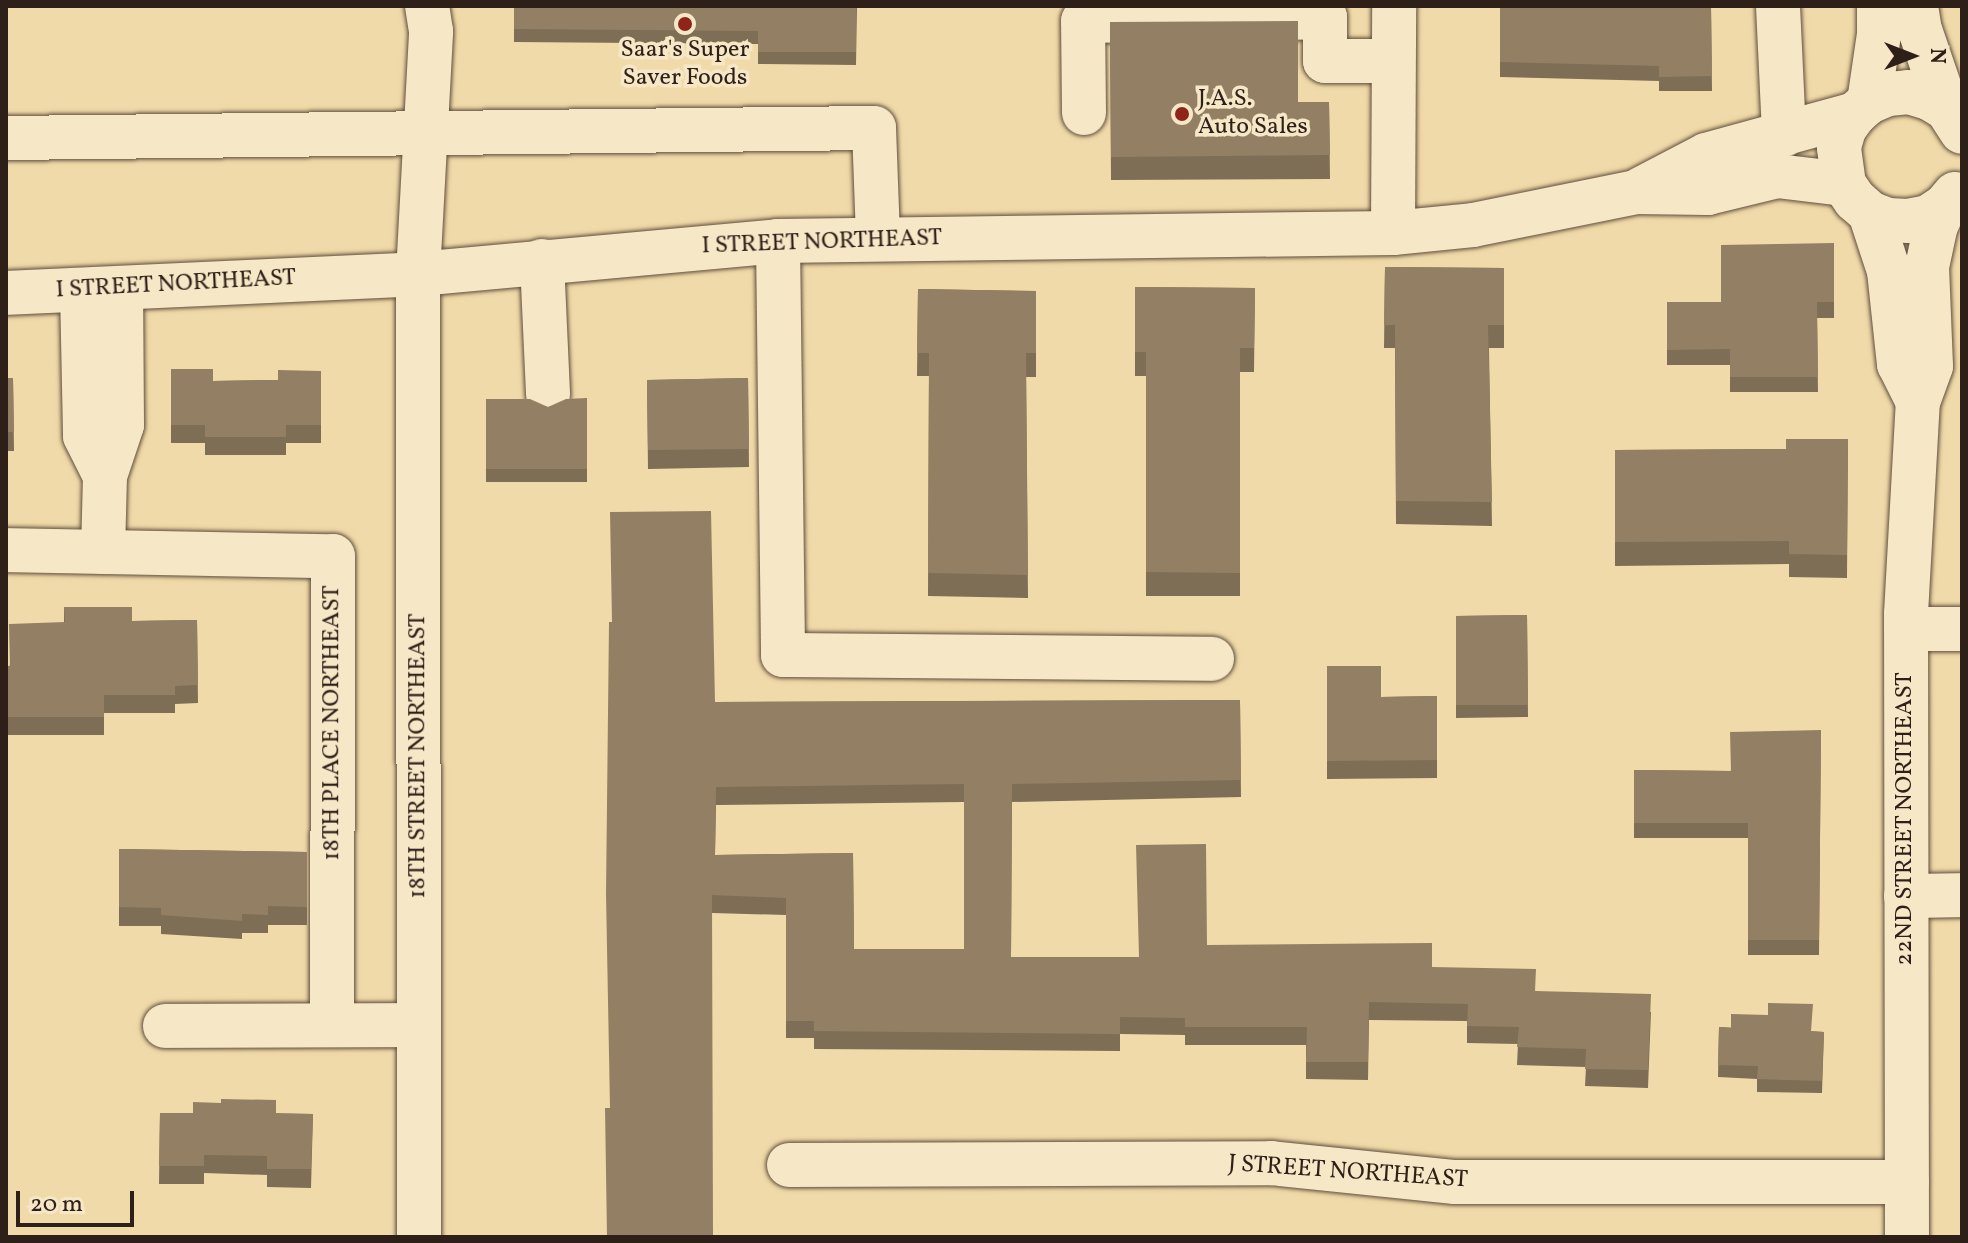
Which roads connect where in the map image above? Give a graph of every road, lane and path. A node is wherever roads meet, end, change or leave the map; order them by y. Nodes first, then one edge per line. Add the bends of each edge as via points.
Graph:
1 (427, 6) edge
2 (1394, 6) edge
3 (1778, 6) edge
4 (1879, 6) edge
5 (1916, 6) edge
6 (1393, 61) junction
7 (1862, 108) junction
8 (1084, 113) dead end
9 (1956, 120) edge
10 (427, 133) junction
11 (1784, 135) junction
12 (6, 138) edge
13 (1957, 191) edge
14 (1636, 192) junction
15 (1857, 198) junction
16 (1393, 233) junction
17 (878, 239) junction
18 (778, 241) junction
19 (542, 261) junction
20 (418, 274) junction
21 (101, 289) junction
22 (6, 293) edge
23 (1945, 313) edge
24 (548, 395) dead end
25 (1918, 402) junction
26 (6, 550) edge
27 (103, 552) junction
28 (1906, 629) junction
29 (1962, 629) edge
30 (1212, 659) dead end
31 (1962, 895) edge
32 (1906, 896) junction
33 (332, 1025) junction
34 (419, 1025) junction
35 (165, 1026) dead end
36 (789, 1165) dead end
37 (1907, 1182) junction
38 (419, 1237) edge
39 (1907, 1237) edge

1 - 10 street, 18TH STREET NORTHEAST
2 - 6 street
3 - 11 street
4 - 7 street via 1879,34
5 - 9 street via 1920,30
6 - 8 street via 1325,61 1325,17 1083,21
6 - 16 street
7 - 9 street, I STREET NORTHEAST via 1888,94 1909,92 1929,98
7 - 11 street, I STREET NORTHEAST
7 - 15 street via 1844,129 1839,147
10 - 12 street
10 - 17 street via 874,128
10 - 20 street, 18TH STREET NORTHEAST
11 - 14 street, I STREET NORTHEAST via 1706,155
13 - 15 street, I STREET NORTHEAST via 1928,217 1908,221 1888,220
13 - 23 street, 22ND STREET NORTHEAST via 1935,228 1927,267
14 - 15 street, I STREET NORTHEAST via 1708,193 1777,176
14 - 16 street, I STREET NORTHEAST via 1473,225
15 - 25 street, 22ND STREET NORTHEAST via 1889,271 1899,364
16 - 17 street, I STREET NORTHEAST
17 - 18 street, I STREET NORTHEAST
18 - 19 street, I STREET NORTHEAST
18 - 30 street via 783,655
19 - 20 street, I STREET NORTHEAST
19 - 24 street
20 - 21 street, I STREET NORTHEAST
20 - 34 street, 18TH STREET NORTHEAST
21 - 22 street, I STREET NORTHEAST
21 - 27 street via 85,436 105,476
23 - 25 street, 22ND STREET NORTHEAST
25 - 28 street, 22ND STREET NORTHEAST
26 - 27 street, 18TH PLACE NORTHEAST
27 - 33 street, 18TH PLACE NORTHEAST via 333,556
28 - 29 street
28 - 32 street, 22ND STREET NORTHEAST
31 - 32 street
32 - 37 street, 22ND STREET NORTHEAST
33 - 34 street
33 - 35 street
34 - 38 street, 18TH STREET NORTHEAST
36 - 37 street, J STREET NORTHEAST via 1271,1163 1455,1182
37 - 39 street, 22ND STREET NORTHEAST

